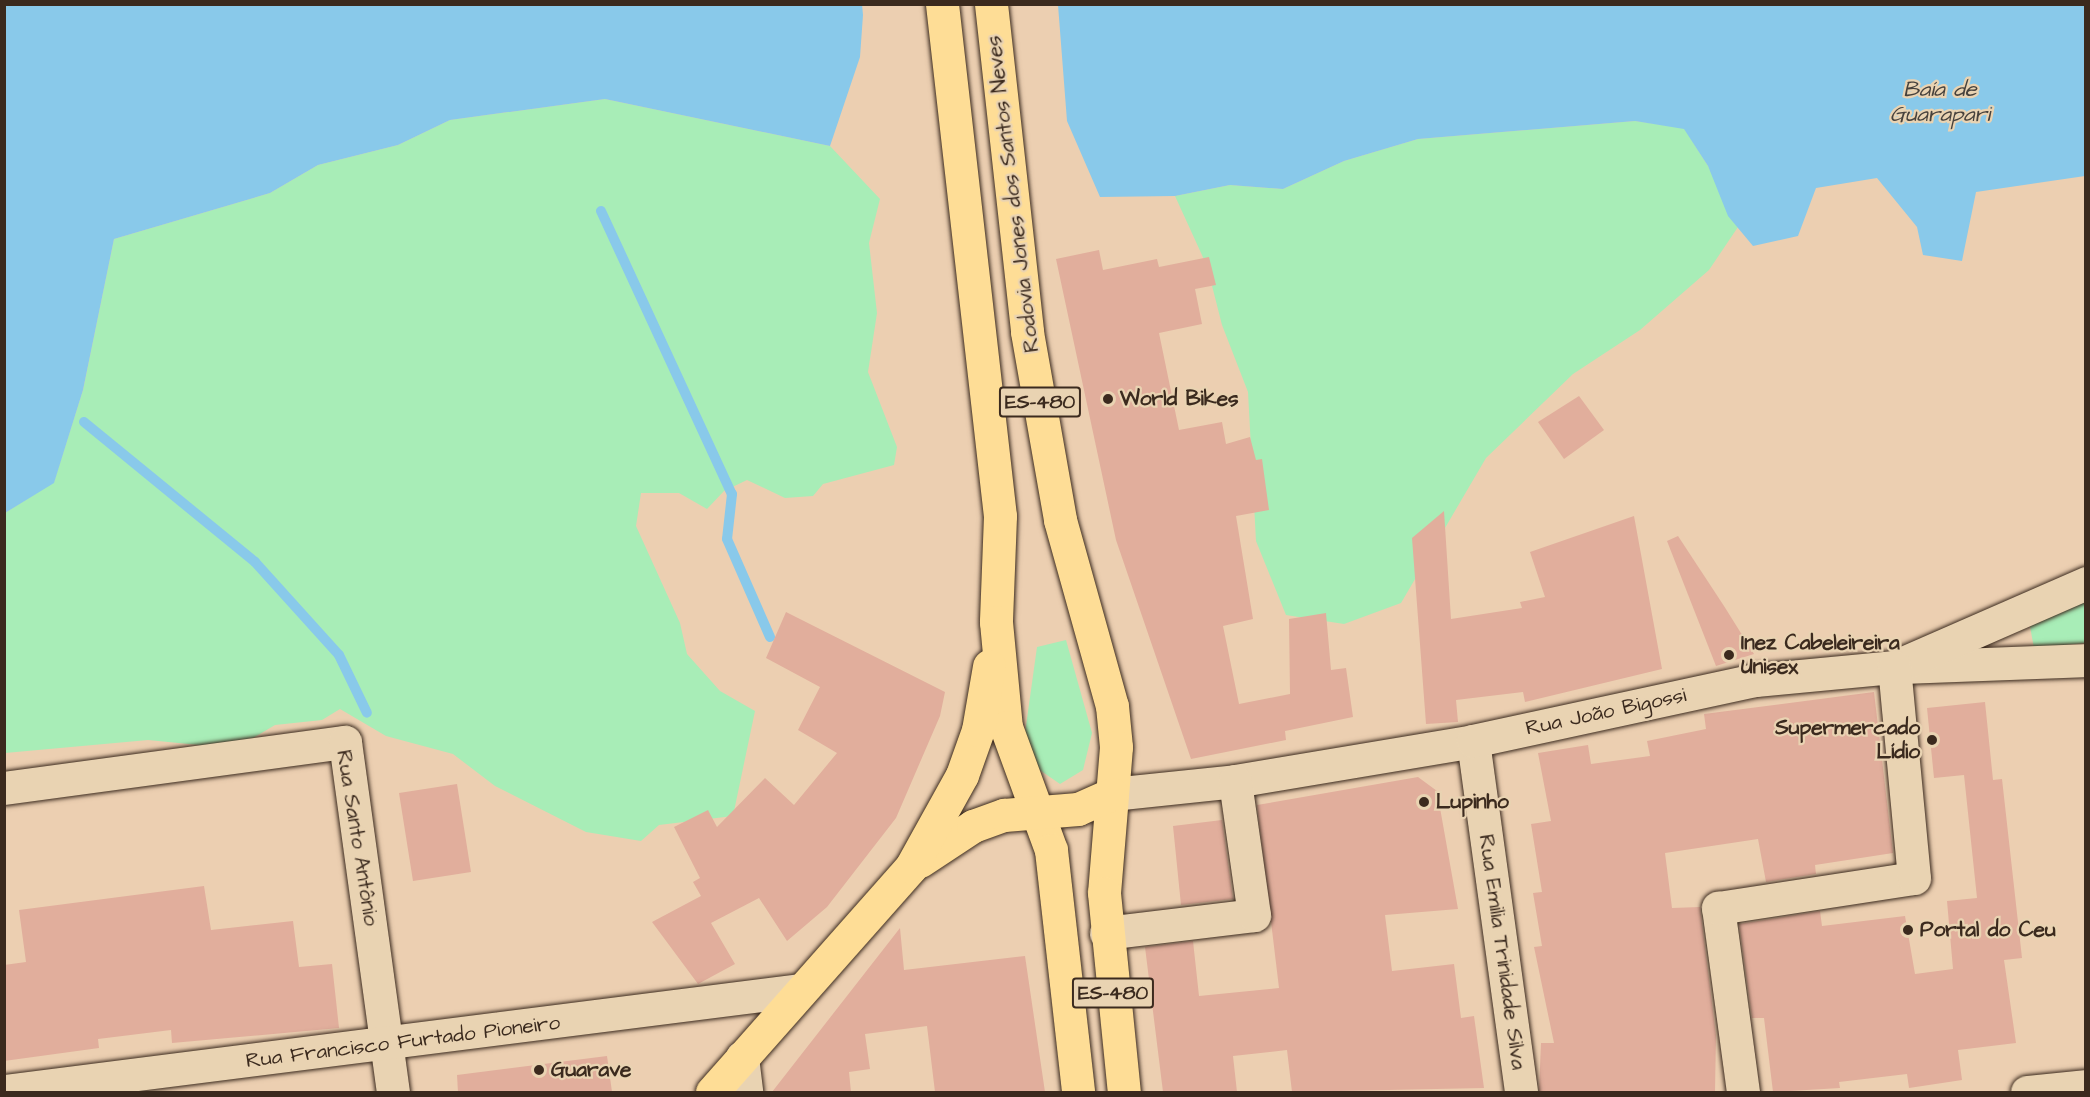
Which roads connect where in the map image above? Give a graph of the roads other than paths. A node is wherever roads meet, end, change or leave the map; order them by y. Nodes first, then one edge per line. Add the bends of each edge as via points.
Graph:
1 (942, 4) edge
2 (992, 4) edge
3 (2085, 583) edge
4 (996, 622) junction
5 (2085, 660) edge
6 (1894, 667) junction
7 (1473, 741) junction
8 (1235, 781) junction
9 (4, 788) edge
10 (1112, 794) junction
11 (1040, 810) junction
12 (911, 867) junction
13 (1106, 933) junction
14 (800, 990) junction
15 (388, 1045) junction
16 (742, 1057) junction
17 (2085, 1086) edge
18 (4, 1091) edge
19 (393, 1092) edge
20 (712, 1092) edge
21 (746, 1092) edge
22 (1078, 1092) edge
23 (1124, 1092) edge
24 (1521, 1092) edge
25 (1743, 1092) edge
26 (2027, 1092) edge

1 - 4 main road, ES-480 via 1000,516
2 - 10 main road, Rodovia Jones dos Santos Neves / ES-480 via 1027,332 1060,520 1112,706
3 - 6 street, Rua João Bigossi
4 - 11 main road, ES-480 via 1006,727
4 - 12 main road via 978,730 962,775
5 - 6 street
6 - 7 street, Rua João Bigossi via 1756,680
6 - 25 street via 1914,878 1718,908
7 - 8 street, Rua João Bigossi
7 - 24 street, Rua Emilia Trinidade Silva
8 - 10 street, Rua João Bigossi
8 - 13 street via 1254,915
9 - 15 street, Rua Santo Antônio via 345,742
10 - 11 main road via 1078,809
10 - 13 main road, Rodovia Jones dos Santos Neves / ES-480
11 - 12 main road via 973,825
11 - 22 main road, ES-480 via 1051,850
12 - 14 main road
13 - 23 main road, Rodovia Jones dos Santos Neves / ES-480
14 - 15 street, Rua Francisco Furtado Pioneiro
14 - 16 main road
15 - 18 street, Rua Francisco Furtado Pioneiro
15 - 19 street, Rua Santo Antônio
16 - 20 main road
16 - 21 street
17 - 26 street

